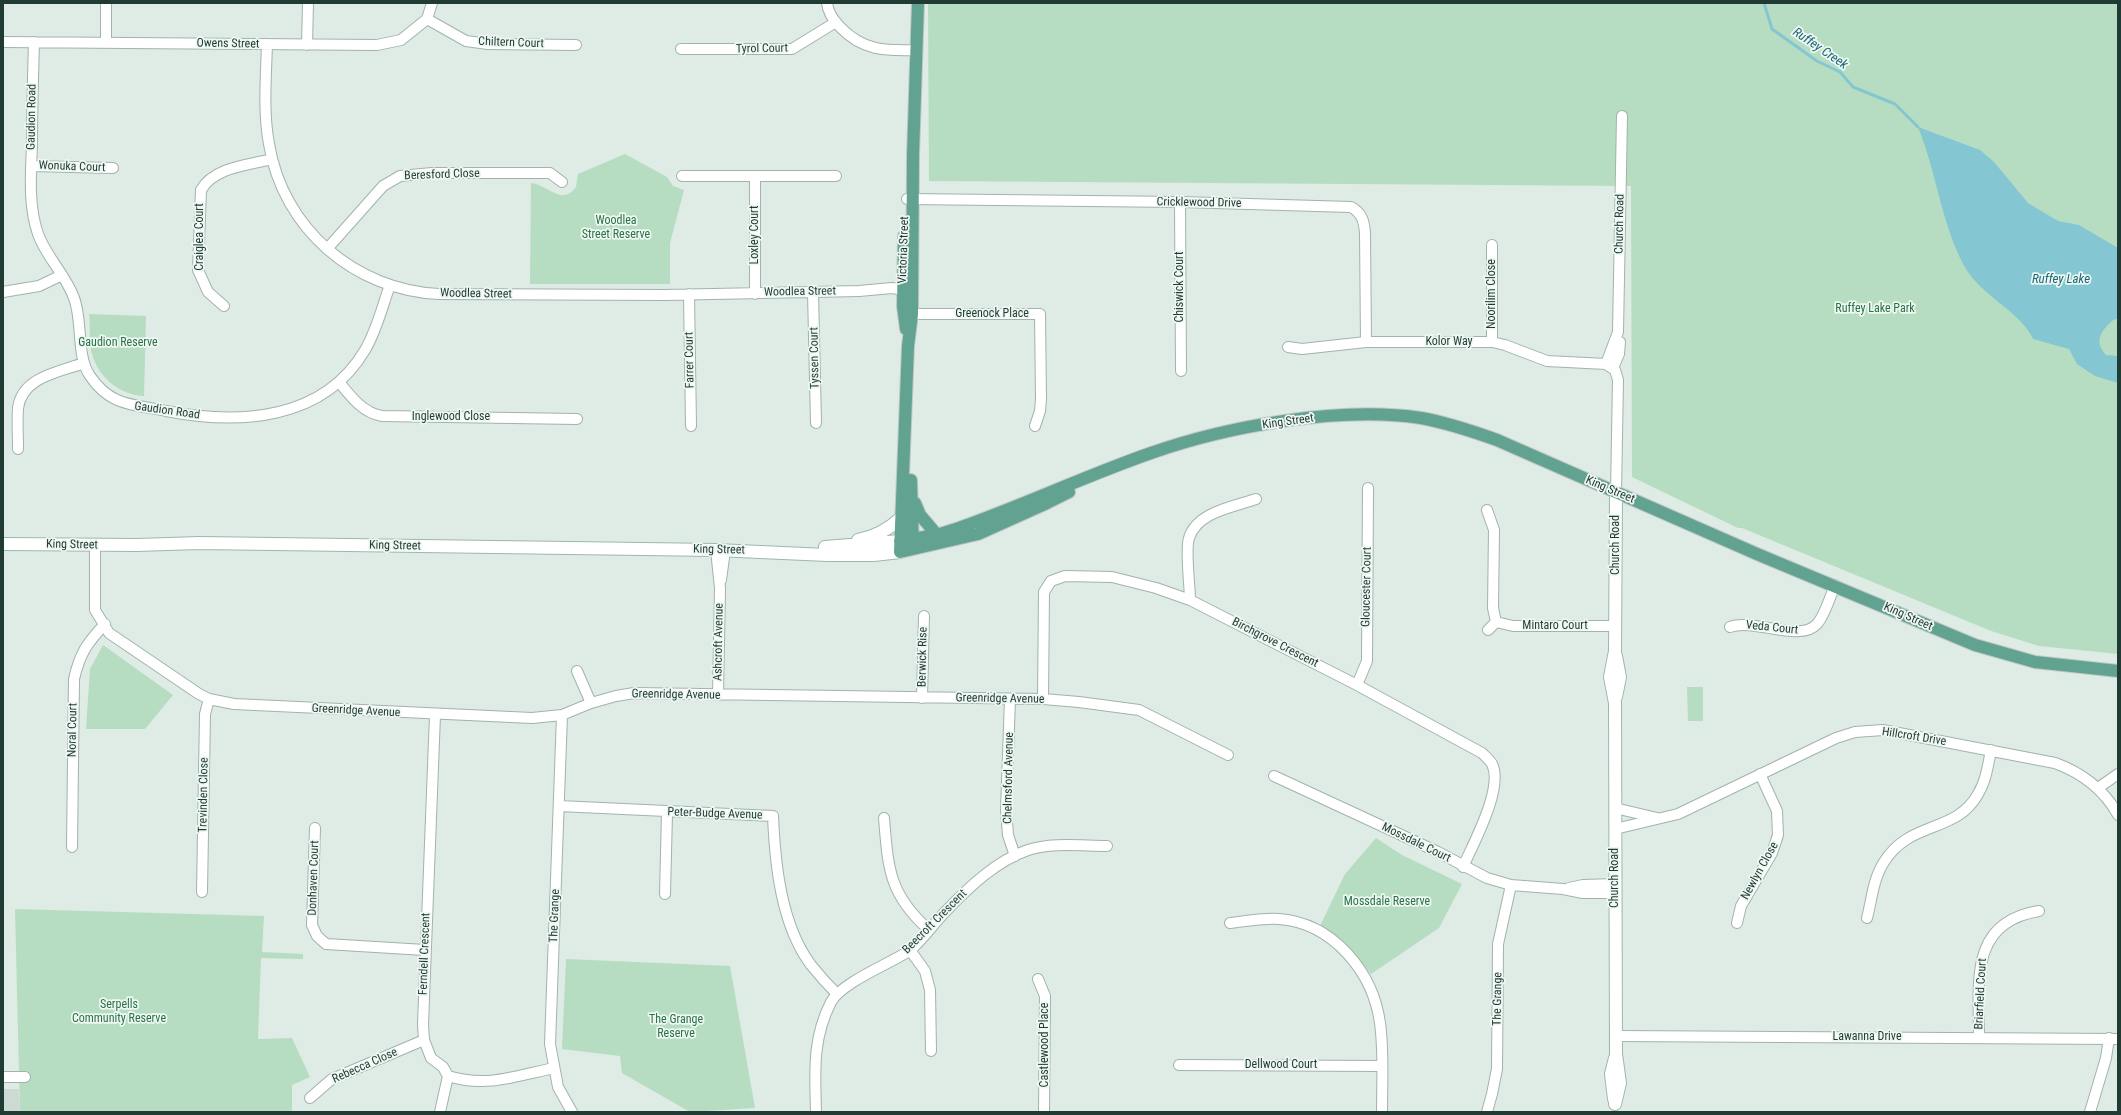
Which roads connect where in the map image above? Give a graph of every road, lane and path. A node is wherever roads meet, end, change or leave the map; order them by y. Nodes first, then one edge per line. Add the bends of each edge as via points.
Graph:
1 (106, 3) edge
2 (308, 3) edge
3 (432, 3) edge
4 (827, 3) edge
5 (918, 3) edge
6 (427, 19) junction
7 (836, 22) junction
8 (3, 42) edge
9 (34, 42) junction
10 (106, 43) junction
11 (267, 44) junction
12 (308, 45) junction
13 (576, 45) dead end
14 (681, 49) dead end
15 (917, 50) junction
16 (1622, 116) dead end
17 (272, 159) junction
18 (31, 166) junction
19 (113, 168) dead end
20 (682, 176) dead end
21 (755, 176) junction
22 (836, 176) dead end
23 (562, 182) dead end
24 (910, 199) junction
25 (1180, 202) junction
26 (1492, 245) dead end
27 (327, 249) junction
28 (62, 275) junction
29 (390, 285) junction
30 (906, 291) junction
31 (3, 292) edge
32 (813, 292) junction
33 (688, 294) junction
34 (755, 294) junction
35 (224, 306) dead end
36 (908, 314) junction
37 (1366, 342) junction
38 (1492, 342) junction
39 (1288, 347) dead end
40 (84, 363) junction
41 (1610, 366) junction
42 (1180, 371) dead end
43 (908, 374) junction
44 (339, 382) junction
45 (577, 419) dead end
46 (816, 423) dead end
47 (691, 426) dead end
48 (1035, 426) dead end
49 (18, 449) dead end
50 (1090, 478) junction
51 (1368, 488) dead end
52 (1616, 493) junction
53 (912, 494) junction
54 (1256, 498) dead end
55 (1487, 510) dead end
56 (902, 517) junction
57 (938, 535) junction
58 (3, 544) edge
59 (913, 545) junction
60 (95, 546) junction
61 (900, 547) junction
62 (818, 548) junction
63 (721, 550) junction
64 (788, 552) junction
65 (1835, 586) junction
66 (1190, 600) junction
67 (924, 616) dead end
68 (1496, 622) junction
69 (105, 624) junction
70 (1615, 626) junction
71 (1730, 627) dead end
72 (1488, 630) dead end
73 (577, 671) dead end
74 (2118, 671) edge
75 (1357, 685) junction
76 (718, 695) junction
77 (922, 698) junction
78 (209, 699) junction
79 (1010, 699) junction
80 (1043, 699) junction
81 (591, 703) junction
82 (435, 715) junction
83 (562, 715) junction
84 (1992, 750) junction
85 (1228, 755) dead end
86 (1760, 774) junction
87 (2118, 774) edge
88 (1274, 776) dead end
89 (2098, 788) junction
90 (559, 806) junction
91 (1615, 808) junction
92 (667, 813) junction
93 (2118, 815) edge
94 (884, 818) dead end
95 (1659, 818) junction
96 (316, 828) dead end
97 (1615, 829) junction
98 (1107, 846) dead end
99 (72, 847) dead end
100 (1015, 856) junction
101 (1463, 867) junction
102 (1511, 885) junction
103 (1616, 889) junction
104 (202, 892) dead end
105 (665, 894) dead end
106 (2039, 911) dead end
107 (1868, 918) dead end
108 (1230, 923) dead end
109 (1737, 923) dead end
110 (928, 929) junction
111 (425, 950) junction
112 (910, 950) junction
113 (1038, 979) dead end
114 (837, 994) junction
115 (1616, 1036) junction
116 (1979, 1037) junction
117 (2113, 1038) edge
118 (424, 1040) junction
119 (931, 1051) dead end
120 (1179, 1065) dead end
121 (1382, 1066) junction
122 (554, 1068) junction
123 (448, 1076) junction
124 (3, 1077) edge
125 (25, 1077) dead end
126 (310, 1098) dead end
127 (1615, 1108) edge
128 (440, 1112) edge
129 (572, 1112) edge
130 (816, 1112) edge
131 (1044, 1112) edge
132 (1382, 1112) edge
133 (1486, 1112) edge
134 (2090, 1112) edge

1 - 10 street
2 - 12 street
3 - 6 street
4 - 7 street
5 - 15 main road, Victoria Street
6 - 12 street, Owens Street via 401,40 377,45
6 - 13 street, Chiltern Court via 466,41 488,44
7 - 14 street, Tyrol Court via 792,49
7 - 15 street via 852,39 876,49
8 - 9 street, Owens Street
9 - 10 street, Owens Street
9 - 18 street, Gaudion Road
10 - 11 street, Owens Street
11 - 12 street, Owens Street
11 - 17 street, Woodlea Street via 267,125
15 - 24 main road, Victoria Street
16 - 41 street, Church Road via 1618,332
17 - 27 street, Woodlea Street via 278,180 291,206 306,229
17 - 35 street, Craiglea Court via 220,173 208,181 201,190 198,270 208,292
18 - 19 street, Wonuka Court
18 - 28 street, Gaudion Road via 31,203 38,236
20 - 21 street
21 - 22 street
21 - 34 street, Loxley Court
23 - 27 street, Beresford Close via 550,173 432,173 400,176 383,186
24 - 25 street, Cricklewood Drive
24 - 30 main road, Victoria Street
25 - 37 street, Cricklewood Drive via 1343,206 1358,211 1364,221 1365,233
25 - 42 street, Chiswick Court
26 - 38 street, Noorilim Close
27 - 29 street, Woodlea Street via 361,273
28 - 31 street via 39,286
28 - 40 street, Gaudion Road via 74,298
29 - 33 street, Woodlea Street via 439,294
29 - 44 street, Gaudion Road via 370,341
30 - 32 street, Woodlea Street
30 - 36 main road, Victoria Street
32 - 34 street, Woodlea Street
32 - 46 street, Tyssen Court
33 - 34 street, Woodlea Street
33 - 47 street, Farrer Court
36 - 43 main road, Victoria Street
36 - 48 street, Greenock Place via 1040,314 1041,400
37 - 38 street, Kolor Way
37 - 39 street, Kolor Way via 1302,349
38 - 41 street, Kolor Way via 1547,361
40 - 44 street, Gaudion Road via 89,375 114,399 129,406 193,416 266,416 305,404
40 - 49 street via 33,381 23,391 18,407
41 - 52 street, Church Road via 1618,380
43 - 53 main road, Victoria Street
43 - 56 main road, Victoria Street
44 - 45 street, Inglewood Close via 362,408 382,416
50 - 52 main road, King Street via 1152,452 1211,436 1296,420 1384,415 1426,419 1472,431
50 - 57 main road, King Street
50 - 59 main road, King Street via 1053,500 978,534
51 - 75 street, Gloucester Court via 1367,661
52 - 65 main road, King Street
52 - 70 main road, Church Road
53 - 57 main road via 918,512
53 - 59 main road, Victoria Street
54 - 66 street via 1208,516 1195,525 1188,539
55 - 68 street via 1494,530 1493,608
56 - 61 main road, Victoria Street
56 - 62 main road via 879,534
57 - 59 main road, King Street
58 - 60 main road, King Street
59 - 61 main road, King Street
60 - 63 main road, King Street via 200,544
60 - 69 street, Greenridge Avenue via 94,610
61 - 62 main road, King Street
61 - 64 main road, King Street via 874,555
62 - 64 main road, King Street
63 - 64 main road, King Street
63 - 76 street, Ashcroft Avenue
65 - 71 street, Veda Court via 1818,622 1809,630 1793,631 1746,623
65 - 74 main road, King Street via 1952,636 2000,653 2052,664
66 - 75 street, Birchgrove Crescent
66 - 80 street, Birchgrove Crescent via 1112,577 1065,576 1051,581 1044,592
67 - 77 street, Berwick Rise
68 - 70 street, Mintaro Court via 1513,626
68 - 72 street
69 - 78 street, Greenridge Avenue via 120,642
69 - 99 street, Noral Court via 88,641 79,658 74,679
70 - 91 main road, Church Road via 1615,651 1610,677 1615,703
73 - 81 street
75 - 101 street, Birchgrove Crescent via 1482,753 1492,764 1495,776 1491,803
76 - 77 street, Greenridge Avenue
76 - 81 street, Greenridge Avenue via 634,693
77 - 79 street, Greenridge Avenue
78 - 82 street, Greenridge Avenue via 234,704
78 - 104 street, Trevinden Close via 205,714
79 - 80 street, Greenridge Avenue
79 - 100 street, Chelmsford Avenue via 1006,810 1008,835
80 - 85 street, Greenridge Avenue via 1139,710
81 - 83 street, Greenridge Avenue
82 - 83 street, Greenridge Avenue via 532,718
82 - 111 street, Ferndell Crescent
83 - 90 street, The Grange
84 - 86 street, Hillcroft Drive via 1882,730 1869,731 1836,738
84 - 89 street, Hillcroft Drive via 2061,765 2081,775
84 - 107 street via 1982,786 1969,807 1951,820 1906,838 1888,856 1876,877
86 - 95 street, Hillcroft Drive via 1678,814
86 - 109 street, Newlyn Close via 1777,811 1778,835 1772,853 1740,906
87 - 89 street
88 - 101 street, Mossdale Court via 1438,852
89 - 93 street, Hillcroft Drive
90 - 92 street, Peter-Budge Avenue
90 - 122 street, The Grange via 550,1044
91 - 95 street, Hillcroft Drive
91 - 97 main road, Church Road
92 - 105 street
92 - 114 street, Peter-Budge Avenue via 773,816 775,854 785,909 810,964
94 - 110 street via 887,856 900,898 911,914
95 - 97 street, Hillcroft Drive
96 - 111 street, Donhaven Court via 312,925 317,936 326,944
97 - 103 main road, Church Road
98 - 100 street, Beecroft Crescent via 1056,846 1029,850
100 - 110 street, Beecroft Crescent via 978,879
101 - 102 street, Mossdale Court
102 - 103 street, Mossdale Court via 1584,893
102 - 133 street, The Grange via 1498,944 1497,1069
103 - 115 main road, Church Road
106 - 116 street, Briarfield Court via 2013,917 1999,928 1987,943 1980,970
108 - 121 street via 1279,920 1301,924 1344,949 1369,985 1380,1022
110 - 112 street, Beecroft Crescent
111 - 118 street, Ferndell Crescent
112 - 114 street, Beecroft Crescent via 856,980
112 - 119 street via 925,972 930,990
113 - 131 street, Castlewood Place via 1045,996
114 - 130 street, Beecroft Crescent via 831,1001 819,1028 814,1063
115 - 116 street, Lawanna Drive
115 - 127 main road, Church Road via 1616,1054 1611,1074
116 - 117 street, Lawanna Drive
117 - 134 street
118 - 123 street, Ferndell Crescent via 431,1058 443,1067
118 - 126 street, Rebecca Close via 332,1079
120 - 121 street, Dellwood Court
121 - 132 street
122 - 123 street via 476,1083
122 - 129 street, The Grange via 558,1087
123 - 128 street
124 - 125 street

